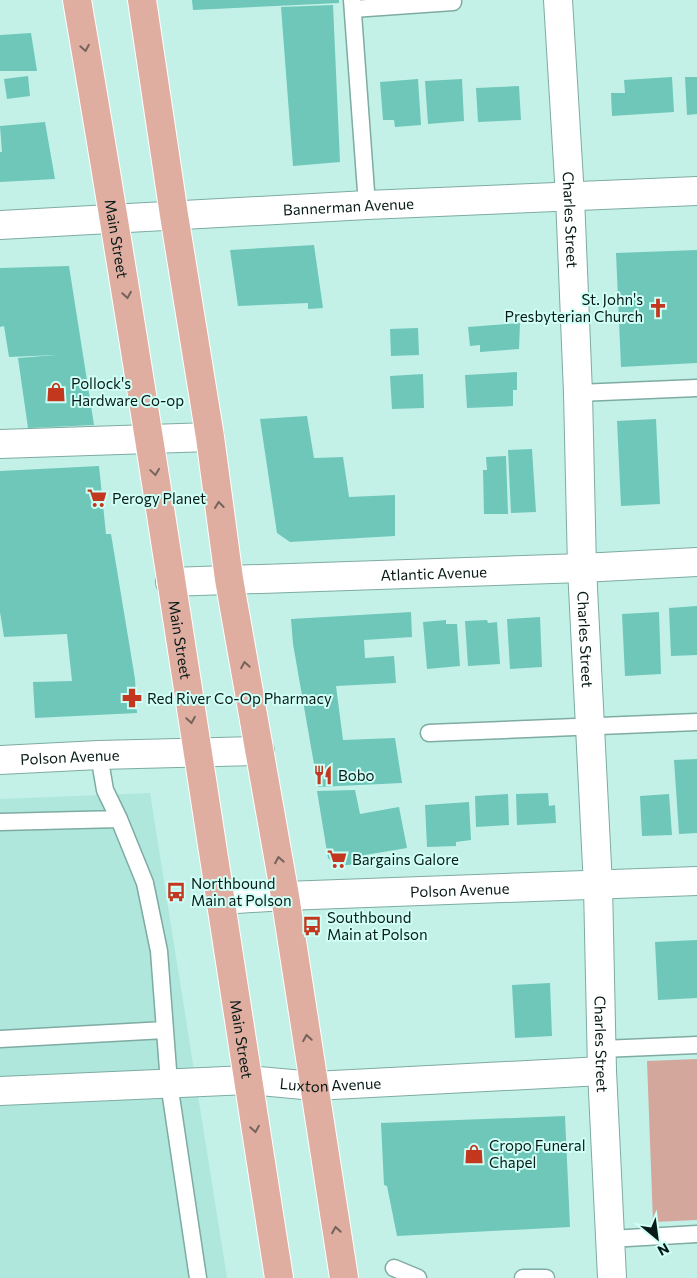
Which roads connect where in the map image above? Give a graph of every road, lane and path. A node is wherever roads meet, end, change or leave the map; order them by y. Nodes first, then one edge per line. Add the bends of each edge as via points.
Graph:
1 (77, 0) edge
2 (142, 0) edge
3 (563, 0) edge
4 (453, 2) dead end
5 (352, 5) edge
6 (697, 191) edge
7 (570, 197) junction
8 (367, 205) junction
9 (174, 215) junction
10 (115, 220) junction
11 (0, 225) edge
12 (697, 388) edge
13 (578, 393) junction
14 (210, 437) junction
15 (150, 440) junction
16 (0, 444) edge
17 (697, 562) edge
18 (582, 568) junction
19 (229, 579) junction
20 (170, 582) junction
21 (697, 722) edge
22 (590, 728) junction
23 (429, 732) dead end
24 (260, 751) junction
25 (196, 752) junction
26 (100, 754) junction
27 (0, 760) edge
28 (119, 819) junction
29 (0, 822) edge
30 (697, 881) edge
31 (598, 886) junction
32 (285, 896) junction
33 (221, 900) junction
34 (165, 1030) junction
35 (0, 1039) edge
36 (697, 1045) edge
37 (602, 1060) junction
38 (248, 1080) junction
39 (169, 1084) junction
40 (314, 1086) junction
41 (0, 1091) edge
42 (697, 1234) edge
43 (610, 1244) junction
44 (394, 1268) dead end
45 (198, 1278) edge
46 (279, 1278) edge
47 (344, 1278) edge
48 (418, 1278) edge
49 (523, 1278) edge
50 (546, 1278) edge
51 (598, 1278) edge
52 (612, 1278) edge

1 -> 10 main road, Main Street
2 - 9 main road
3 - 7 street, Charles Street
4 - 5 lane
5 - 8 lane
6 - 7 street, Bannerman Avenue
7 - 8 street, Bannerman Avenue
7 - 13 street, Charles Street
8 - 9 street, Bannerman Avenue
9 - 10 street, Bannerman Avenue
9 - 14 main road
10 - 11 street, Bannerman Avenue
10 -> 15 main road, Main Street
12 - 13 lane
13 - 18 street, Charles Street
14 - 15 street
19 -> 14 main road
15 - 16 street
15 -> 20 main road, Main Street
17 - 18 street, Atlantic Avenue
18 - 19 street, Atlantic Avenue
18 - 22 street, Charles Street
19 - 20 street, Atlantic Avenue
24 -> 19 main road
20 -> 25 main road, Main Street
21 - 22 lane
22 - 23 lane
22 - 31 street, Charles Street
24 - 25 street, Polson Avenue
32 -> 24 main road
25 - 26 street, Polson Avenue
25 - 33 main road, Main Street
26 - 27 street, Polson Avenue
26 - 28 lane via 105,790
28 - 29 lane
28 - 34 lane via 145,883 159,952
30 - 31 street, Polson Avenue
31 - 32 street, Polson Avenue
31 - 37 street, Charles Street
32 - 33 street, Polson Avenue
40 -> 32 main road
33 - 38 main road, Main Street
34 - 35 lane
34 - 39 lane
36 - 37 lane
37 - 40 street, Luxton Avenue
37 - 43 street, Charles Street
38 - 39 street, Luxton Avenue
38 - 40 street, Luxton Avenue
38 -> 46 main road, Main Street
39 - 41 street, Luxton Avenue
39 - 45 lane
47 -> 40 main road
42 - 43 lane
43 - 51 lane
43 - 52 street, Charles Street
44 - 48 lane
49 - 50 lane

